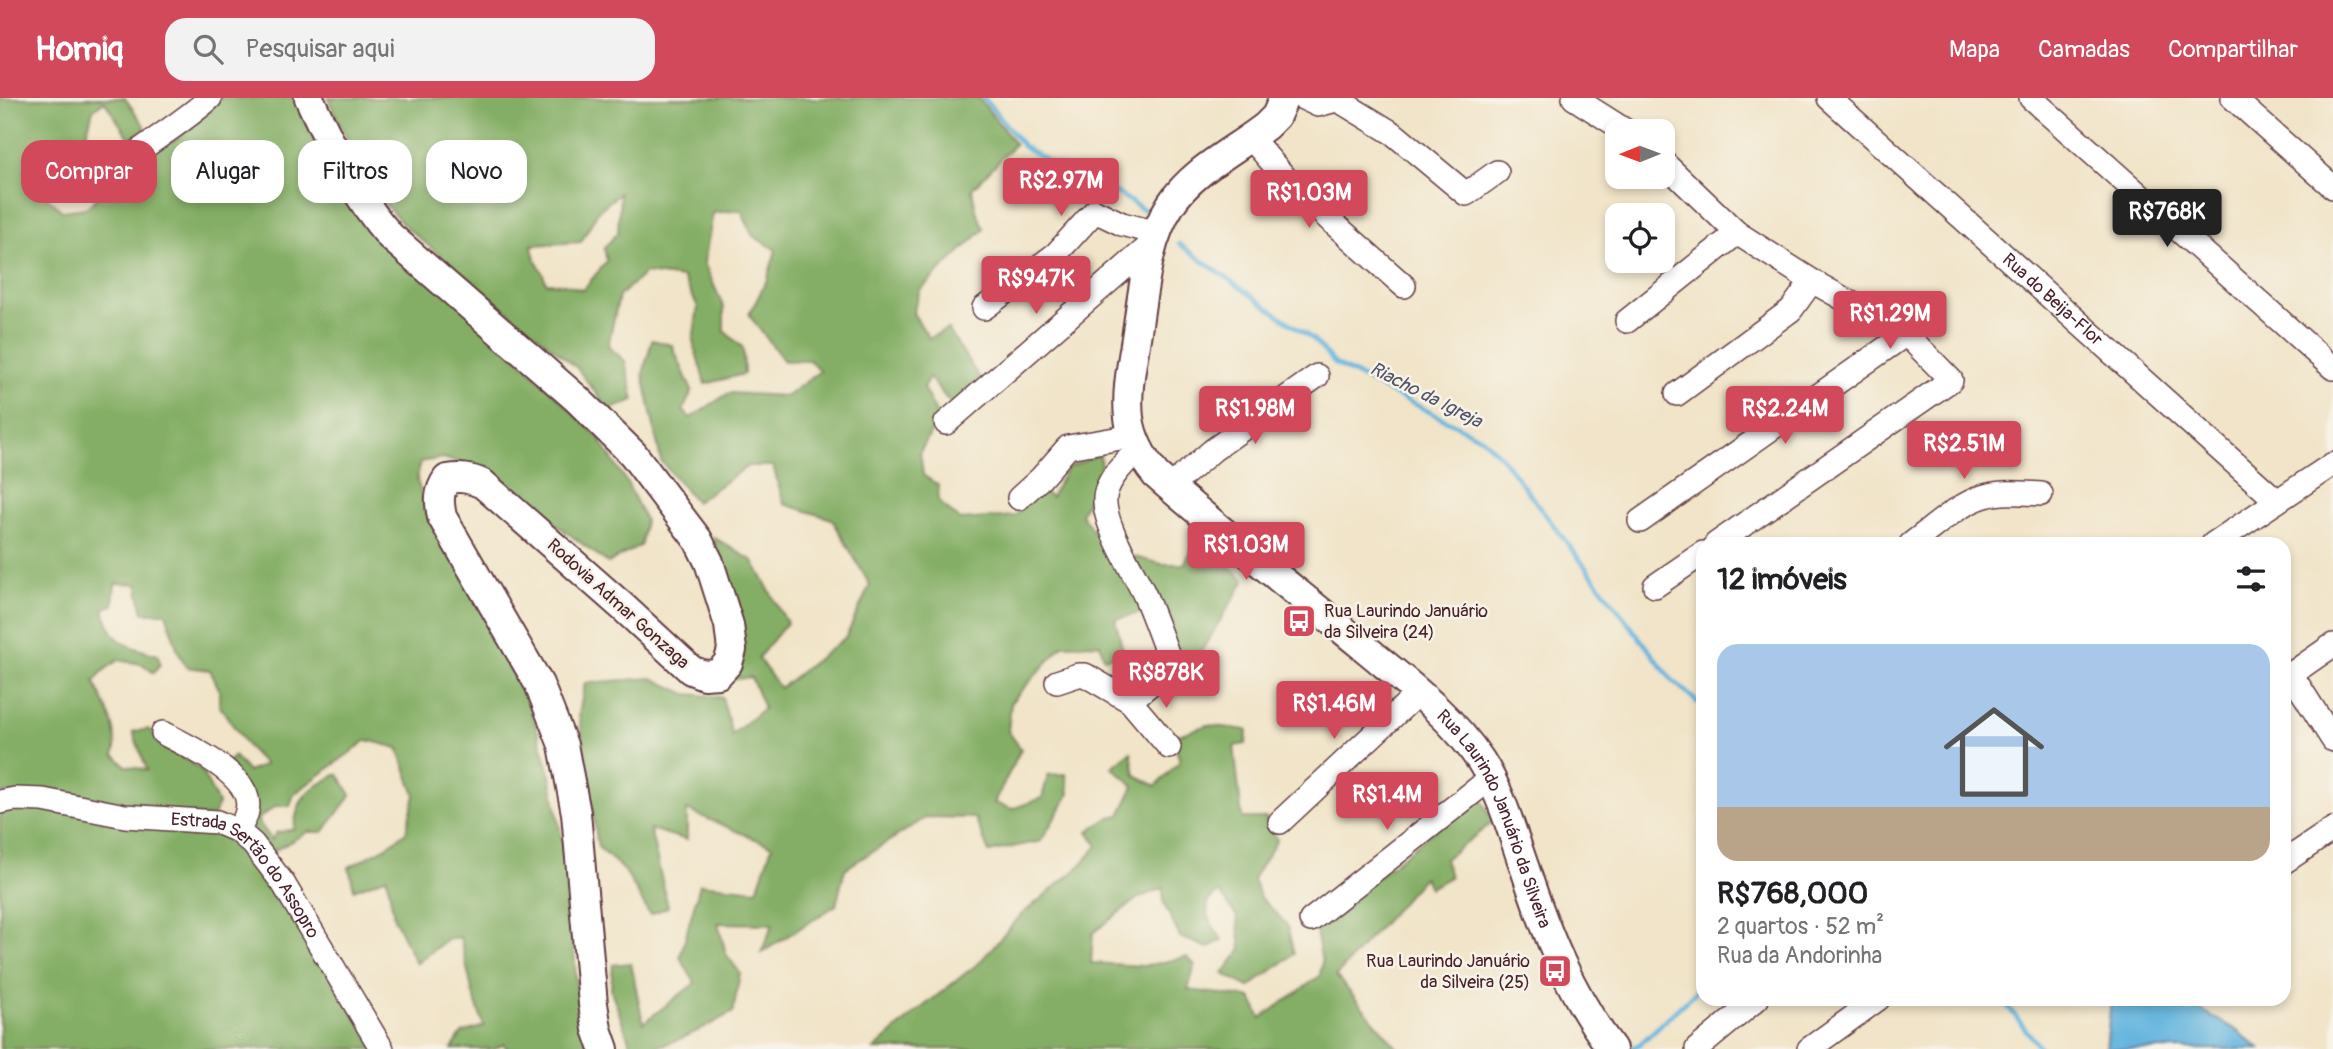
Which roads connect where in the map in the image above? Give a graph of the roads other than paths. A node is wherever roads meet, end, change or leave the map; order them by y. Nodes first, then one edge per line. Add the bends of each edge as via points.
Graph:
1 (210, 98) edge
2 (309, 98) edge
3 (1284, 98) edge
4 (1303, 98) edge
5 (1574, 98) edge
6 (1829, 98) edge
7 (2031, 98) edge
8 (2234, 98) edge
9 (1341, 99) edge
10 (1607, 119) edge
11 (1251, 138) junction
12 (153, 140) edge
13 (1497, 172) dead end
14 (1675, 173) edge
15 (2333, 187) edge
16 (1737, 233) junction
17 (1156, 237) junction
18 (1812, 281) junction
19 (1404, 286) dead end
20 (984, 308) dead end
21 (1627, 321) dead end
22 (1906, 334) junction
23 (2333, 368) edge
24 (1317, 376) dead end
25 (1677, 394) dead end
26 (946, 424) dead end
27 (1135, 442) junction
28 (2333, 464) edge
29 (1170, 487) junction
30 (2041, 494) dead end
31 (1019, 498) dead end
32 (2277, 501) junction
33 (1640, 521) dead end
34 (1726, 537) edge
35 (1921, 537) edge
36 (2223, 537) edge
37 (1696, 558) edge
38 (1655, 586) dead end
39 (2333, 645) edge
40 (2291, 673) edge
41 (1057, 682) dead end
42 (2291, 682) edge
43 (1418, 693) junction
44 (1130, 701) junction
45 (163, 733) dead end
46 (2333, 740) edge
47 (1169, 747) dead end
48 (1491, 778) junction
49 (0, 802) edge
50 (1280, 822) dead end
51 (2333, 829) edge
52 (238, 831) junction
53 (2291, 857) edge
54 (1311, 920) dead end
55 (1748, 1006) edge
56 (1868, 1006) edge
57 (382, 1049) edge
58 (604, 1049) edge
59 (1612, 1049) edge
60 (1696, 1049) edge
61 (1809, 1049) edge

1 - 12 street
2 - 58 main road, Rodovia Admar Gonzaga via 369,213 633,454 698,540 725,612 733,650 728,663 718,674 691,670 483,484 458,477 447,479 441,489 442,517 539,684 563,745 576,813 593,1004
3 - 11 main road, Rua Laurindo Januário da Silveira via 1276,116
4 - 9 street via 1318,105
5 - 10 street
6 - 32 street, Rua do Beija-Flor
7 - 23 street
8 - 15 street
9 - 13 street via 1406,143 1466,194
11 - 17 main road, Rua Laurindo Januário da Silveira via 1180,192
11 - 19 street via 1295,189
14 - 16 street
16 - 18 street
16 - 21 street
17 - 20 street via 1095,211 1056,254
17 - 26 street
17 - 27 main road, Rua Laurindo Januário da Silveira via 1128,395
18 - 22 street
18 - 25 street via 1791,310
22 - 33 street
22 - 34 street via 1951,380
24 - 29 street via 1222,443
27 - 29 main road, Rua Laurindo Januário da Silveira via 1156,475
27 - 31 street via 1068,447
27 - 44 street via 1112,478 1104,507 1172,666
28 - 32 street
29 - 43 main road, Rua Laurindo Januário da Silveira
30 - 35 street via 1985,496
32 - 36 street
37 - 38 street
39 - 40 street
41 - 44 street via 1085,675
42 - 46 street
43 - 48 main road, Rua Laurindo Januário da Silveira via 1470,745
43 - 50 street
44 - 47 street
45 - 52 street via 221,765 242,788 248,810
48 - 54 street
48 - 59 main road, Rua Laurindo Januário da Silveira via 1559,960
49 - 52 street, Estrada Sertão do Assopro via 43,800 125,816 217,822
51 - 53 street
52 - 57 street, Estrada Sertão do Assopro via 283,883
55 - 60 street
56 - 61 street

